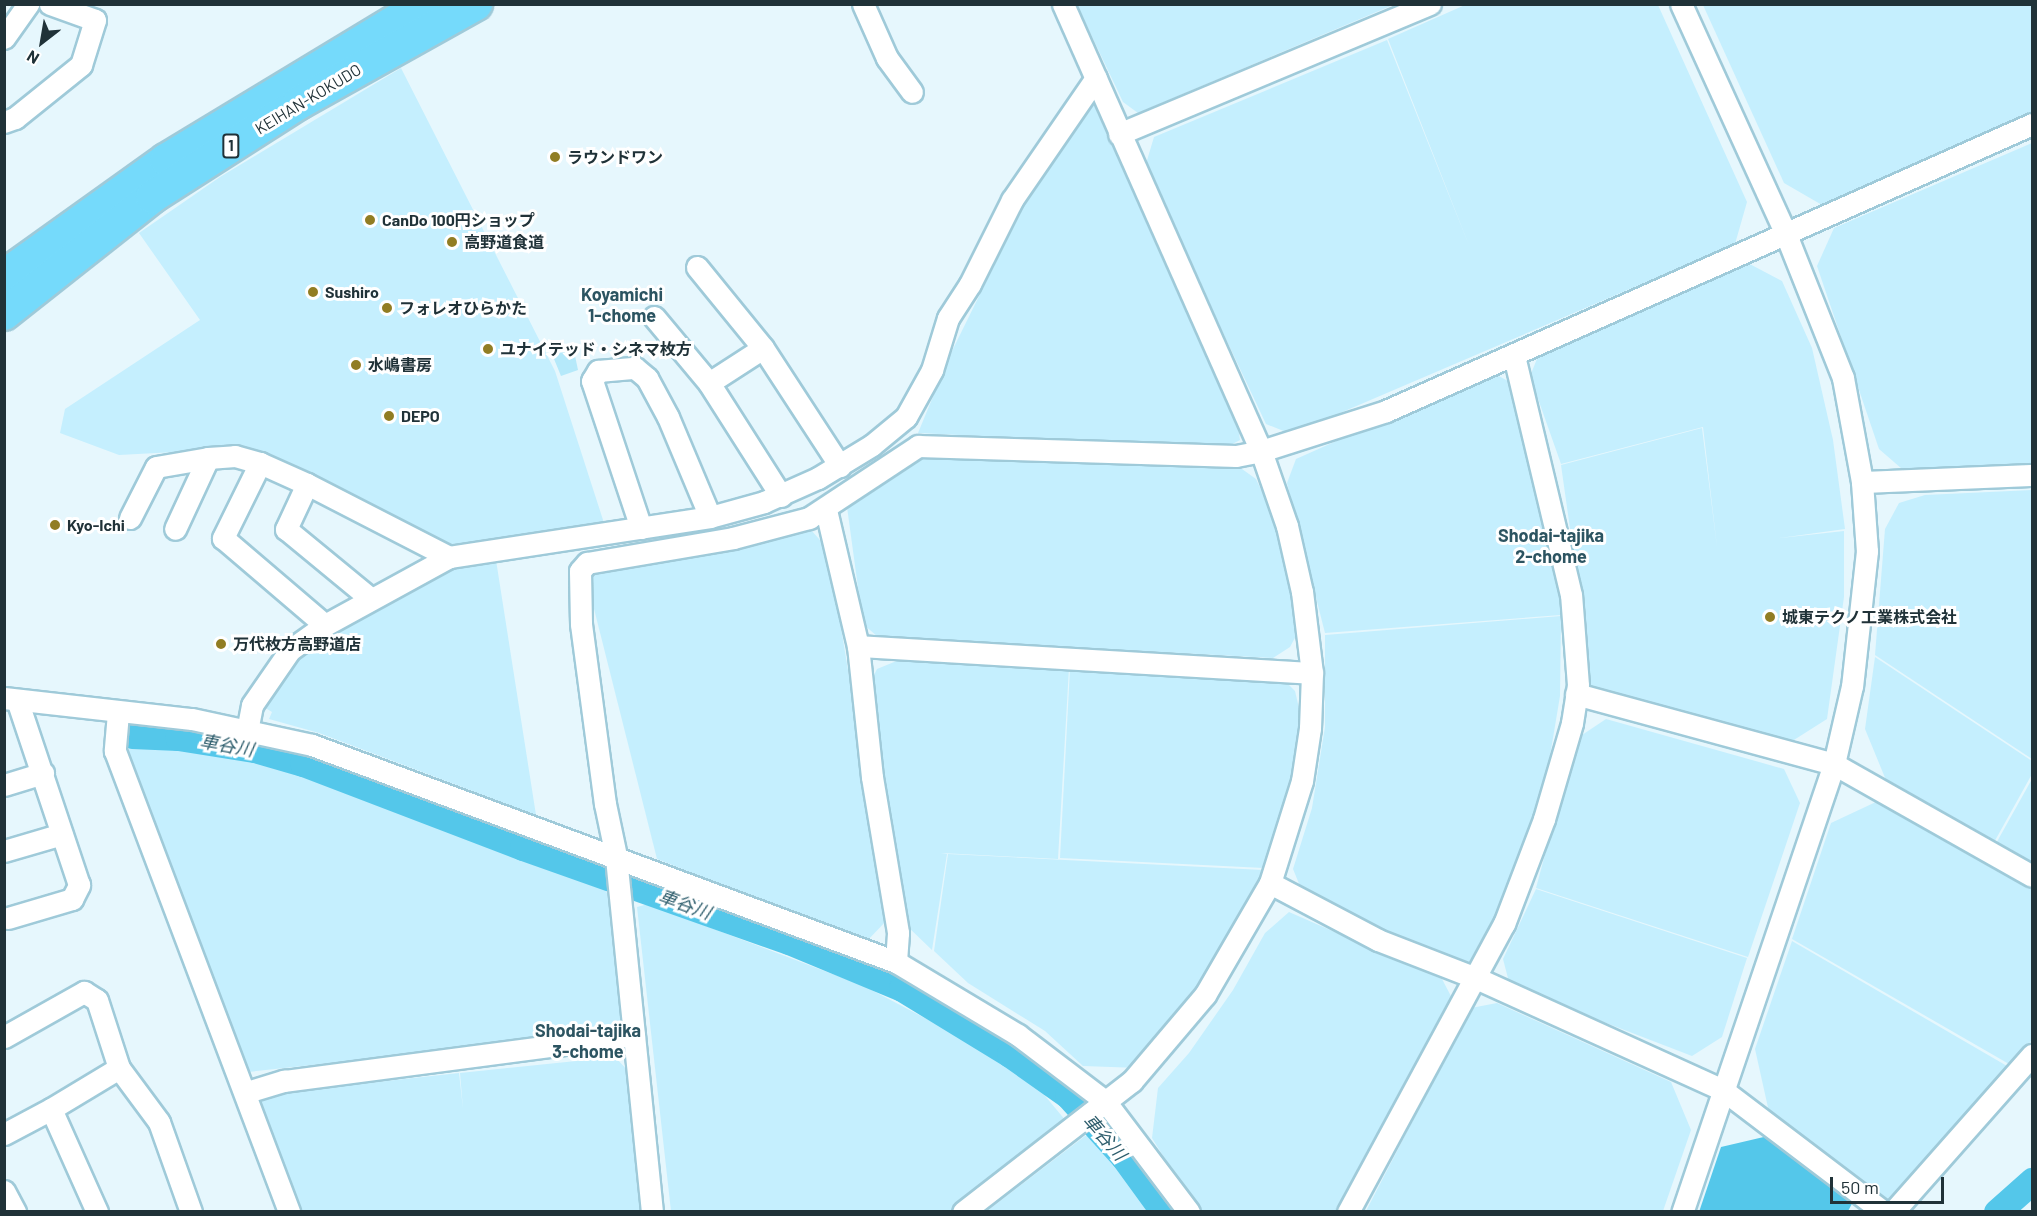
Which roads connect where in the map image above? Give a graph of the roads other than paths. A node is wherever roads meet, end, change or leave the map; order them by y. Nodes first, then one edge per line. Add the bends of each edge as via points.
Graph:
1 (28, 4) edge
2 (50, 4) edge
3 (424, 4) edge
4 (476, 4) edge
5 (863, 4) edge
6 (1063, 4) edge
7 (1430, 4) edge
8 (1681, 4) edge
9 (4, 38) edge
10 (1096, 78) junction
11 (912, 92) dead end
12 (4, 122) edge
13 (2032, 124) edge
14 (1119, 134) junction
15 (1785, 232) junction
16 (697, 267) dead end
17 (4, 276) edge
18 (4, 314) edge
19 (654, 318) dead end
20 (763, 348) junction
21 (1514, 356) junction
22 (709, 383) junction
23 (1261, 451) junction
24 (208, 458) junction
25 (260, 463) junction
26 (840, 465) junction
27 (2032, 475) edge
28 (1862, 482) junction
29 (307, 484) junction
30 (781, 496) junction
31 (826, 510) junction
32 (710, 517) junction
33 (130, 518) dead end
34 (175, 528) dead end
35 (641, 528) junction
36 (449, 557) junction
37 (370, 599) junction
38 (325, 624) junction
39 (858, 646) junction
40 (1312, 673) junction
41 (1576, 694) junction
42 (11, 699) edge
43 (118, 713) junction
44 (247, 731) junction
45 (1834, 764) junction
46 (43, 773) junction
47 (4, 784) edge
48 (62, 834) junction
49 (4, 851) edge
50 (617, 864) junction
51 (2032, 876) edge
52 (1270, 883) junction
53 (8, 918) dead end
54 (896, 962) junction
55 (1476, 978) junction
56 (634, 1035) junction
57 (4, 1037) edge
58 (2032, 1054) edge
59 (119, 1068) junction
60 (1723, 1090) junction
61 (247, 1092) junction
62 (51, 1109) junction
63 (1091, 1112) junction
64 (4, 1134) edge
65 (4, 1191) edge
66 (15, 1212) edge
67 (97, 1212) edge
68 (191, 1212) edge
69 (289, 1212) edge
70 (652, 1212) edge
71 (963, 1212) edge
72 (1189, 1212) edge
73 (1348, 1212) edge
74 (1682, 1212) edge
75 (1884, 1212) edge
76 (1893, 1212) edge

1 - 9 street
2 - 12 street via 95,20 81,65 15,118
3 - 17 highway, KEIHAN-KOKUDO / 1 via 166,160
4 - 18 highway, KEIHAN-KOKUDO / 1 via 299,103 152,197
5 - 11 street via 887,58
6 - 10 street
7 - 14 street
8 - 15 street
10 - 14 street
10 - 26 street via 1012,200 970,284 948,318 932,370 906,417
13 - 15 street
14 - 23 street
15 - 21 street
15 - 28 street via 1843,378
16 - 20 street
19 - 22 street
20 - 22 street
20 - 26 street
21 - 23 street via 1386,411
21 - 41 street via 1571,595
22 - 30 street
23 - 31 street via 1236,456 918,446
23 - 40 street via 1287,526 1302,592
24 - 25 street via 235,456
24 - 33 street via 156,467
24 - 34 street
25 - 29 street
25 - 38 street via 223,538
26 - 30 street
27 - 28 street
28 - 45 street via 1867,551 1864,596 1852,686
29 - 36 street
29 - 37 street via 286,530
30 - 32 street
31 - 39 street
31 - 50 street via 733,538 587,563 580,571 580,624 604,804
32 - 35 street
32 - 35 street via 668,417 647,378 635,368 598,371 592,381
35 - 36 street
36 - 37 street
37 - 38 street
38 - 44 street via 290,650 252,705
39 - 40 street
39 - 54 street via 872,777 898,933
40 - 52 street via 1310,728 1302,781
41 - 45 street
41 - 55 street via 1572,723 1544,819 1504,924
42 - 43 street
42 - 46 street
43 - 44 street via 192,719
43 - 61 street via 116,751
44 - 50 street via 312,745
45 - 51 street
45 - 60 street
46 - 47 street
46 - 48 street
48 - 49 street
48 - 53 street via 79,885 72,899
50 - 54 street
50 - 56 street
52 - 55 street via 1378,940
52 - 63 street via 1206,995 1132,1081
54 - 63 street via 1018,1035
55 - 60 street
55 - 73 street
56 - 61 street via 284,1081
56 - 70 street
57 - 59 street via 84,992 97,1000
58 - 76 street
59 - 62 street
59 - 68 street via 159,1122
60 - 74 street
60 - 75 street
61 - 69 street
62 - 64 street
62 - 67 street
63 - 71 street
63 - 72 street
65 - 66 street

